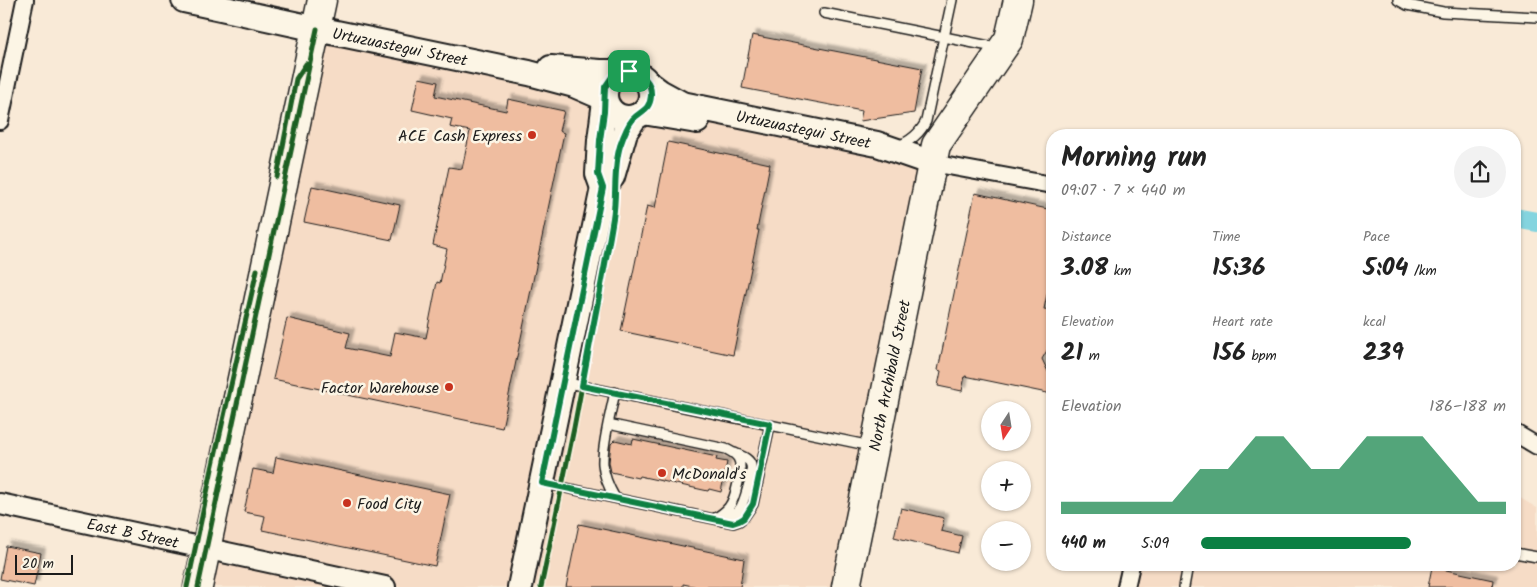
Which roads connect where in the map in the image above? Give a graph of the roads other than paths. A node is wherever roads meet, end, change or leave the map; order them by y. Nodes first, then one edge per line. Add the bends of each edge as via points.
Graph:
1 (25, 0) edge
2 (184, 0) edge
3 (322, 0) edge
4 (952, 0) edge
5 (1004, 0) edge
6 (1018, 0) edge
7 (1032, 0) edge
8 (1398, 0) edge
9 (824, 13) dead end
10 (1537, 16) edge
11 (316, 29) junction
12 (944, 37) junction
13 (1000, 49) junction
14 (623, 72) junction
15 (529, 73) junction
16 (648, 83) junction
17 (604, 100) junction
18 (639, 115) junction
19 (0, 121) edge
20 (890, 148) junction
21 (936, 152) junction
22 (1046, 184) edge
23 (603, 188) junction
24 (563, 382) junction
25 (615, 392) junction
26 (608, 424) junction
27 (770, 424) junction
28 (1521, 437) edge
29 (1537, 446) edge
30 (875, 447) junction
31 (542, 483) junction
32 (615, 498) junction
33 (0, 504) edge
34 (718, 520) junction
35 (206, 549) junction
36 (1521, 554) edge
37 (1537, 557) edge
38 (1130, 571) edge
39 (1187, 571) edge
40 (198, 587) edge
41 (385, 587) edge
42 (520, 587) edge
43 (846, 587) edge
44 (1126, 587) edge
45 (1184, 587) edge

1 - 19 street
2 - 11 main road, Urtuzuastegui Street
3 - 11 highway
4 - 12 lane
5 - 13 highway via 999,23
6 - 13 highway via 1011,33
7 - 13 highway via 1024,36
8 - 10 lane via 1407,5 1443,12
9 - 12 lane
11 - 15 main road, Urtuzuastegui Street
11 - 35 highway
12 - 13 lane
12 - 20 lane via 926,121 919,133
13 - 21 highway
14 - 15 main road, Urtuzuastegui Street via 551,68
14 - 16 main road via 640,74
14 - 17 main road via 608,82
15 - 17 main road, Urtuzuastegui Street via 574,85
16 - 18 main road via 651,98
16 - 20 main road, Urtuzuastegui Street via 682,104
17 - 18 main road via 608,108 620,117
17 - 23 main road via 598,174
18 - 21 main road, Urtuzuastegui Street via 673,116 875,158
18 - 23 main road via 625,132 612,177
20 - 21 main road, Urtuzuastegui Street
21 - 22 street, Urtuzuastegui Street
21 - 30 highway, North Archibald Street
23 - 24 main road
24 - 25 lane
24 - 31 main road
25 - 26 lane
25 - 27 lane
26 - 32 lane via 602,465 607,485
26 - 34 lane via 733,452 741,465 735,496
27 - 30 lane
27 - 34 lane via 749,512 733,523
28 - 29 street
30 - 43 highway, North Archibald Street
31 - 32 lane
31 - 42 main road
32 - 34 lane
33 - 35 street, East B Street
35 - 40 highway
35 - 41 street, East B Street
36 - 37 lane
38 - 44 street
39 - 45 lane

